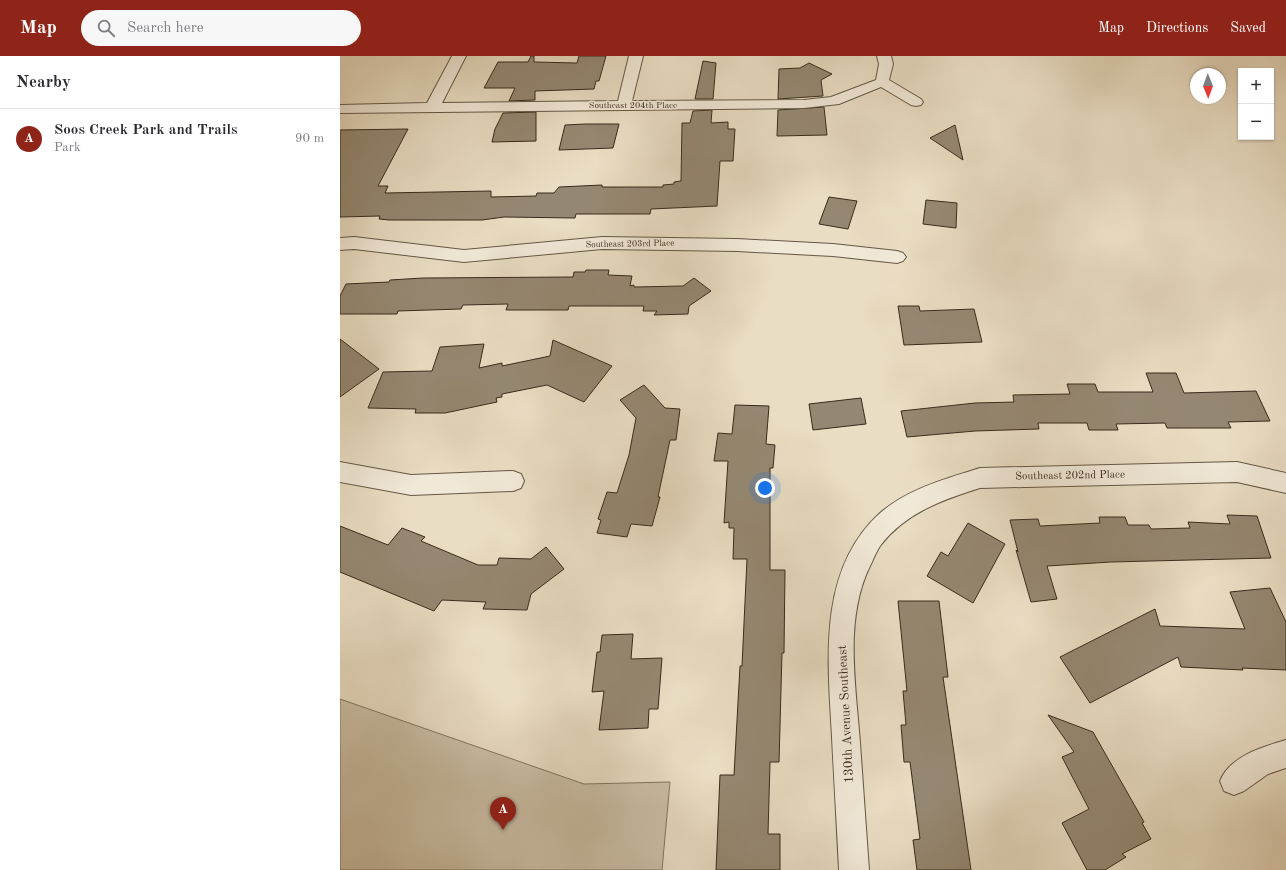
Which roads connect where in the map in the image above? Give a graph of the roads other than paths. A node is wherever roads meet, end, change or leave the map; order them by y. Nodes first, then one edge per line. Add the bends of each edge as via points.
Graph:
1 (459, 56) edge
2 (636, 56) edge
3 (884, 56) edge
4 (882, 82) junction
5 (916, 102) dead end
6 (624, 105) junction
7 (432, 108) junction
8 (340, 109) edge
9 (340, 244) edge
10 (897, 257) dead end
11 (340, 472) edge
12 (513, 481) dead end
13 (1286, 483) edge
14 (870, 539) joint
15 (1286, 754) edge
16 (1234, 781) dead end
17 (854, 870) edge

1 - 7 street
2 - 6 street
3 - 4 street via 886,64
4 - 5 street
4 - 6 street, Southeast 204th Place via 834,102
6 - 7 street, Southeast 204th Place
7 - 8 street, Southeast 204th Place
9 - 10 street, Southeast 203rd Place via 354,243 464,256 602,243 737,245 833,250
11 - 12 street via 411,485
13 - 14 street, Southeast 202nd Place via 1237,472 980,478 914,502 888,521
14 - 17 street, 130th Avenue Southeast via 853,573 844,610 841,652
15 - 16 street via 1260,762

